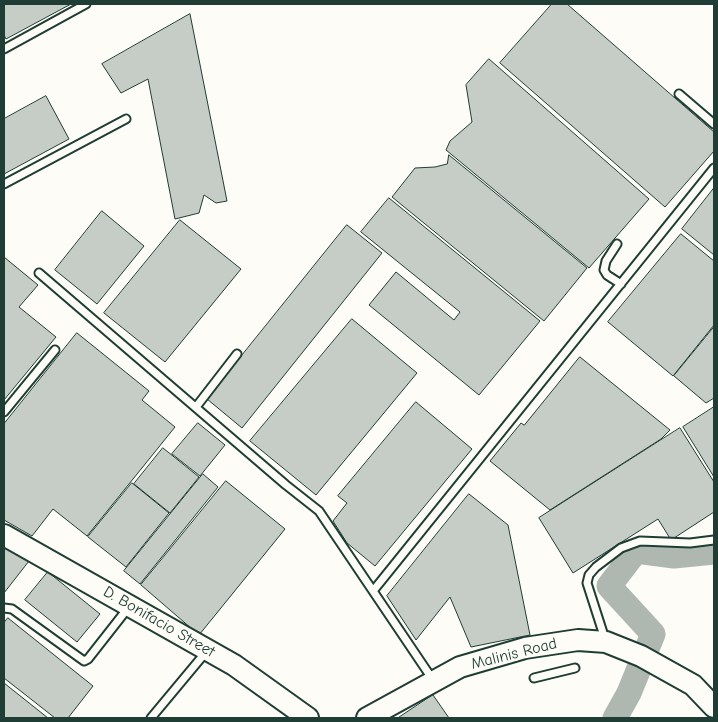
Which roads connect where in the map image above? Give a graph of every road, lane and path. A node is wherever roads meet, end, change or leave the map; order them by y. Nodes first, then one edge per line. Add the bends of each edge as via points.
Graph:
1 (86, 4) edge
2 (4, 48) edge
3 (679, 94) dead end
4 (126, 119) dead end
5 (714, 124) edge
6 (713, 171) edge
7 (4, 184) edge
8 (617, 244) dead end
9 (40, 273) dead end
10 (621, 284) junction
11 (55, 350) dead end
12 (237, 354) dead end
13 (196, 408) junction
14 (4, 412) edge
15 (4, 535) edge
16 (714, 540) edge
17 (373, 591) junction
18 (130, 605) junction
19 (4, 608) edge
20 (606, 642) junction
21 (208, 649) junction
22 (575, 668) dead end
23 (534, 678) dead end
24 (434, 680) junction
25 (714, 707) edge
26 (150, 718) edge
27 (308, 718) edge
28 (367, 718) edge

1 - 2 lane
3 - 5 lane
4 - 7 lane
6 - 10 lane
8 - 10 lane via 604,270
9 - 13 lane
10 - 17 lane
11 - 14 lane
12 - 13 lane
13 - 17 lane via 319,511
15 - 18 main road, D. Bonifacio Street
16 - 20 lane via 690,543 640,541 621,548 596,567 587,583
17 - 24 lane
18 - 19 lane via 84,661 12,609
18 - 21 main road, D. Bonifacio Street
20 - 24 main road, Malinis Road via 578,640 526,648 460,667
20 - 25 main road, Malinis Road via 648,659 693,685
21 - 26 lane
21 - 27 main road, D. Bonifacio Street
22 - 23 lane
24 - 28 main road, Malinis Road

